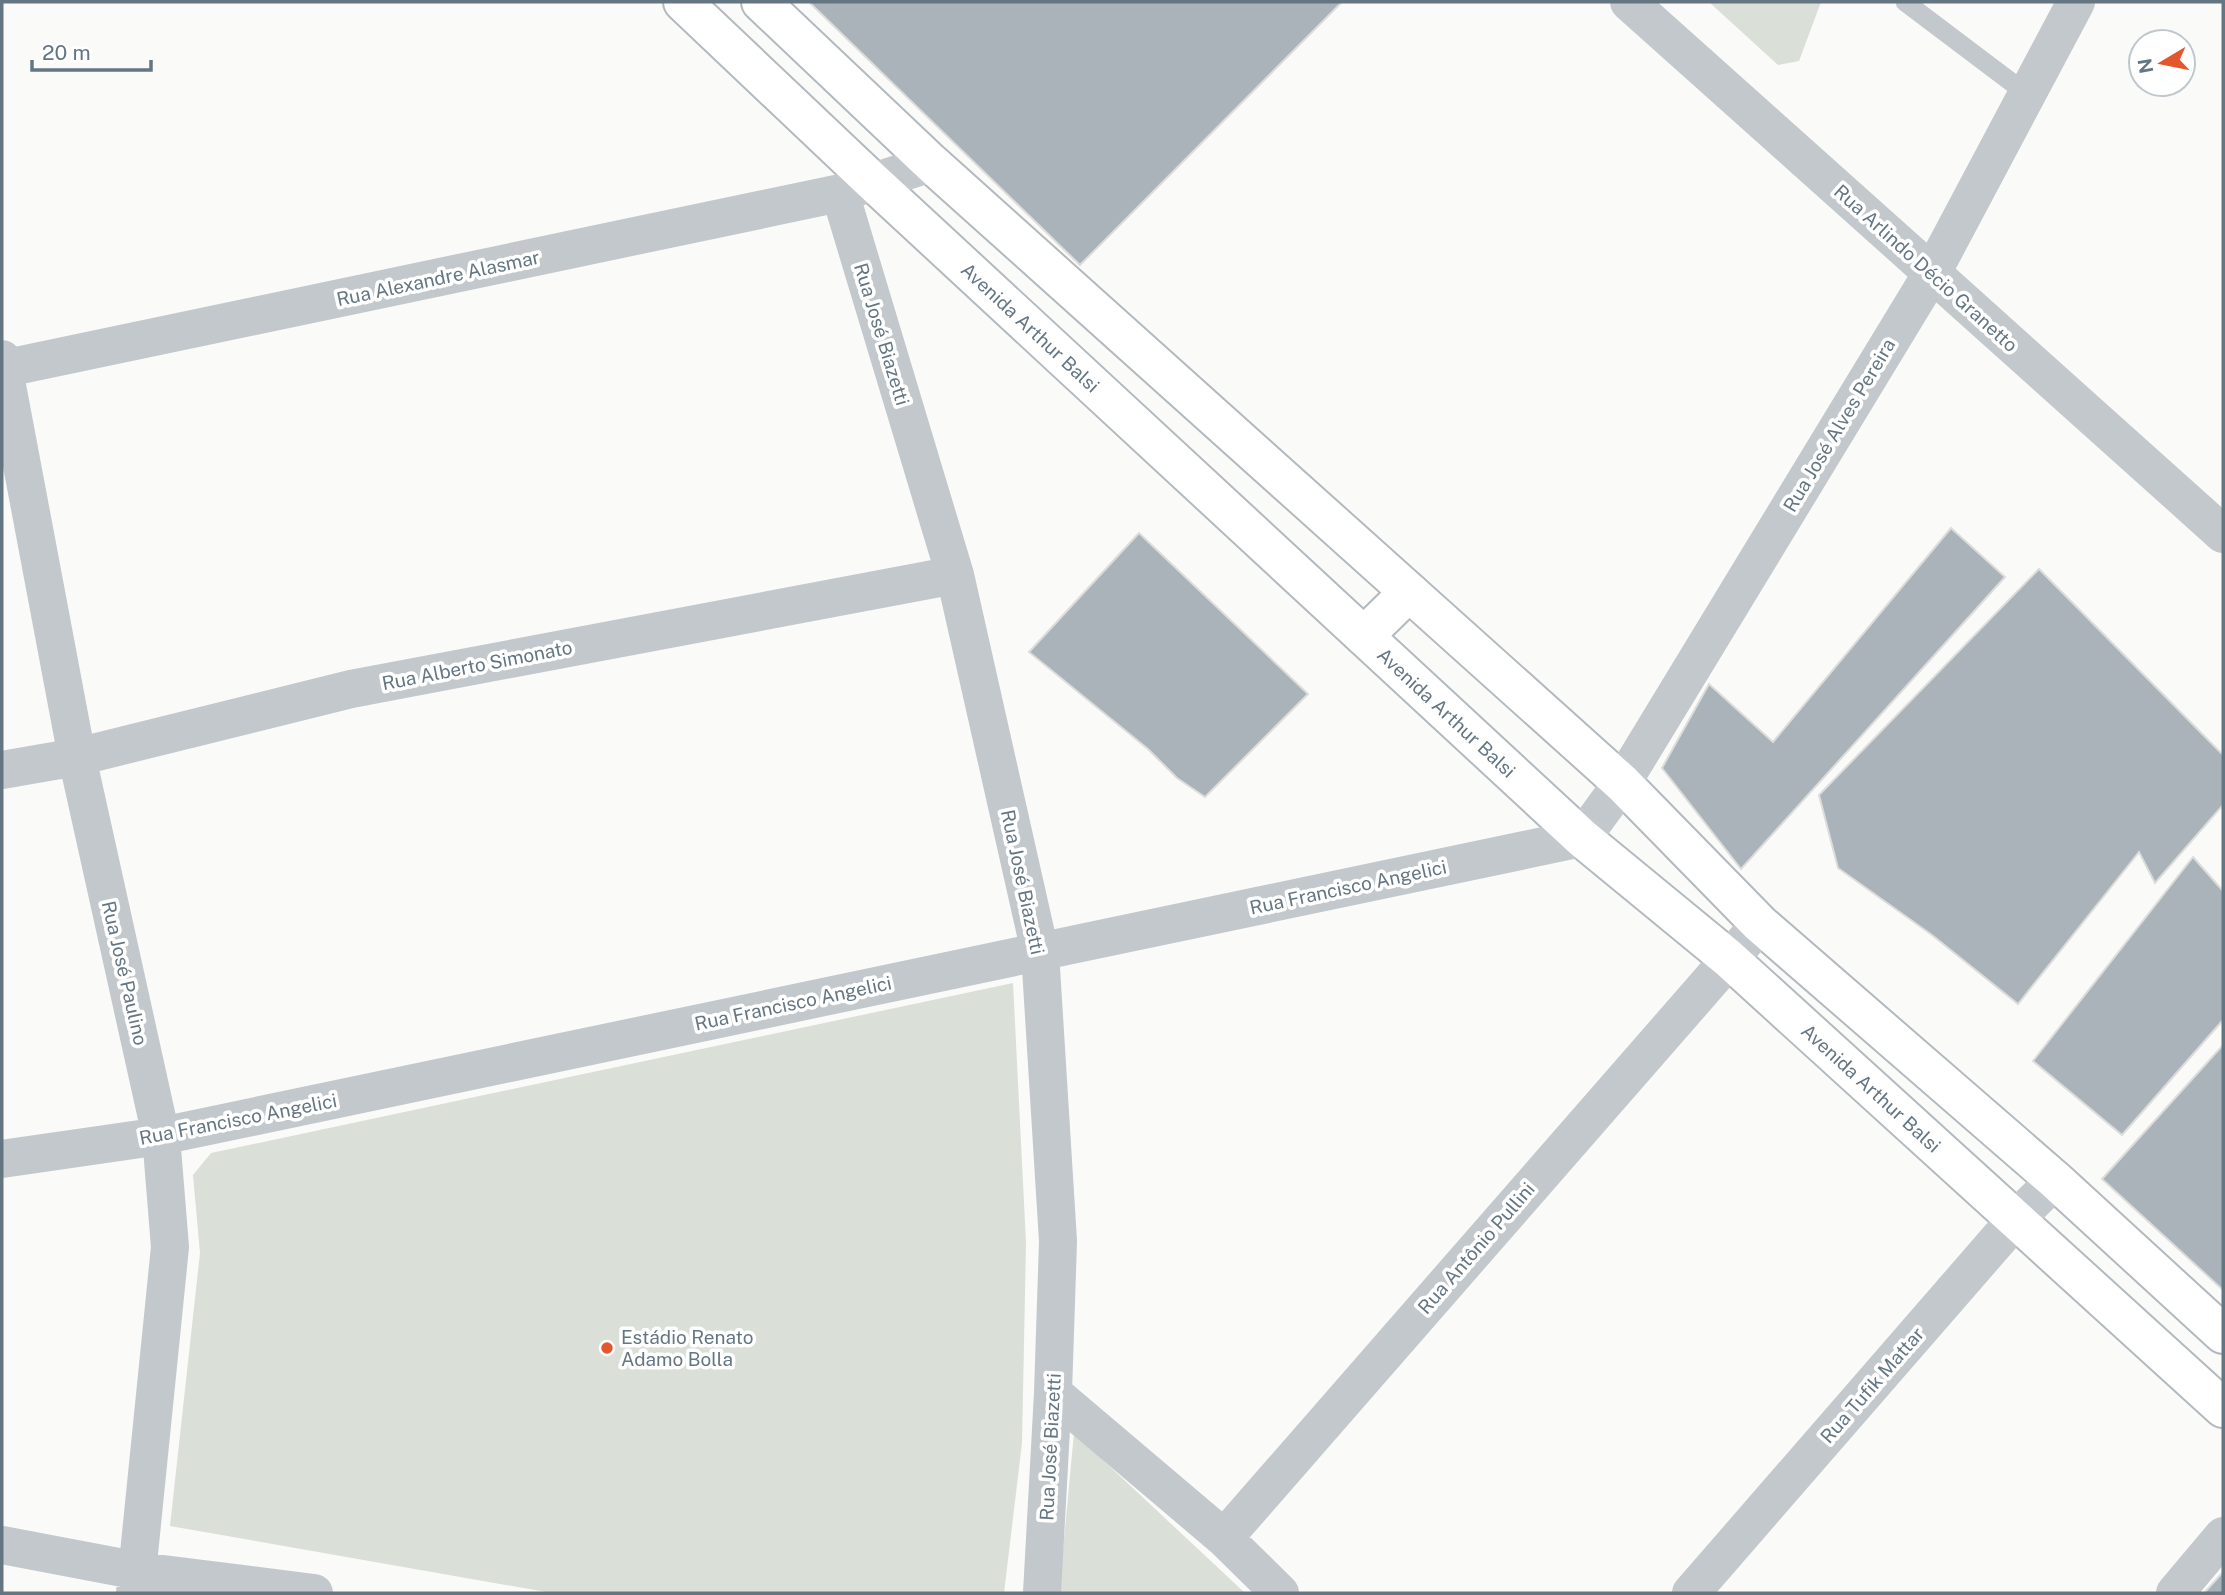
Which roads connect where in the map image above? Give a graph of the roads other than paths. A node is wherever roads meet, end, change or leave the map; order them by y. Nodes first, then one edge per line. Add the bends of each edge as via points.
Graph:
1 (683, 2) edge
2 (761, 2) edge
3 (1629, 2) edge
4 (1905, 2) edge
5 (2076, 2) edge
6 (2027, 94) junction
7 (931, 163) junction
8 (856, 187) junction
9 (1932, 273) junction
10 (3, 365) edge
11 (2223, 534) edge
12 (955, 575) junction
13 (1409, 592) junction
14 (1364, 636) junction
15 (76, 757) junction
16 (2, 770) edge
17 (1622, 783) junction
18 (1582, 838) junction
19 (1760, 924) junction
20 (1040, 952) junction
21 (1728, 958) junction
22 (161, 1136) junction
23 (2, 1160) edge
24 (2056, 1180) junction
25 (2016, 1219) junction
26 (2223, 1334) edge
27 (1053, 1393) junction
28 (2223, 1408) edge
29 (2223, 1536) edge
30 (1224, 1538) junction
31 (2, 1545) edge
32 (137, 1582) edge
33 (314, 1593) edge
34 (1042, 1593) edge
35 (1280, 1593) edge
36 (1691, 1593) edge
37 (2175, 1593) edge

1 - 8 main road, Avenida Arthur Balsi
2 - 7 main road
3 - 9 street, Rua Arlindo Décio Granetto
4 - 6 lane
5 - 6 street, Rua José Alves Pereira
6 - 9 street, Rua José Alves Pereira
7 - 8 street, Rua Alexandre Alasmar
7 - 13 main road
8 - 10 street, Rua Alexandre Alasmar
8 - 12 street, Rua José Biazetti
8 - 14 main road, Avenida Arthur Balsi
9 - 11 street, Rua Arlindo Décio Granetto
9 - 17 street, Rua José Alves Pereira
10 - 15 street, Rua José Paulino
12 - 15 street, Rua Alberto Simonato via 351,689
12 - 20 street, Rua José Biazetti
13 - 14 main road
13 - 17 main road
14 - 18 main road, Avenida Arthur Balsi
15 - 16 street, Rua Alberto Simonato
15 - 22 street, Rua José Paulino
17 - 18 street, Rua José Alves Pereira
17 - 19 main road
18 - 20 street, Rua Francisco Angelici
18 - 21 main road, Avenida Arthur Balsi
19 - 21 street, Rua Antônio Pullini
19 - 24 main road
20 - 22 street, Rua Francisco Angelici
20 - 27 street, Rua José Biazetti via 1058,1241
21 - 25 main road, Avenida Arthur Balsi
21 - 30 street, Rua Antônio Pullini
22 - 23 street, Rua Francisco Angelici
22 - 32 street, Rua José Paulino via 170,1247
24 - 25 street, Rua Tufik Mattar
24 - 26 main road
25 - 28 main road, Avenida Arthur Balsi
25 - 36 street, Rua Tufik Mattar
27 - 30 street
27 - 34 street, Rua José Biazetti
29 - 37 street
30 - 35 street
31 - 32 street
32 - 33 street

